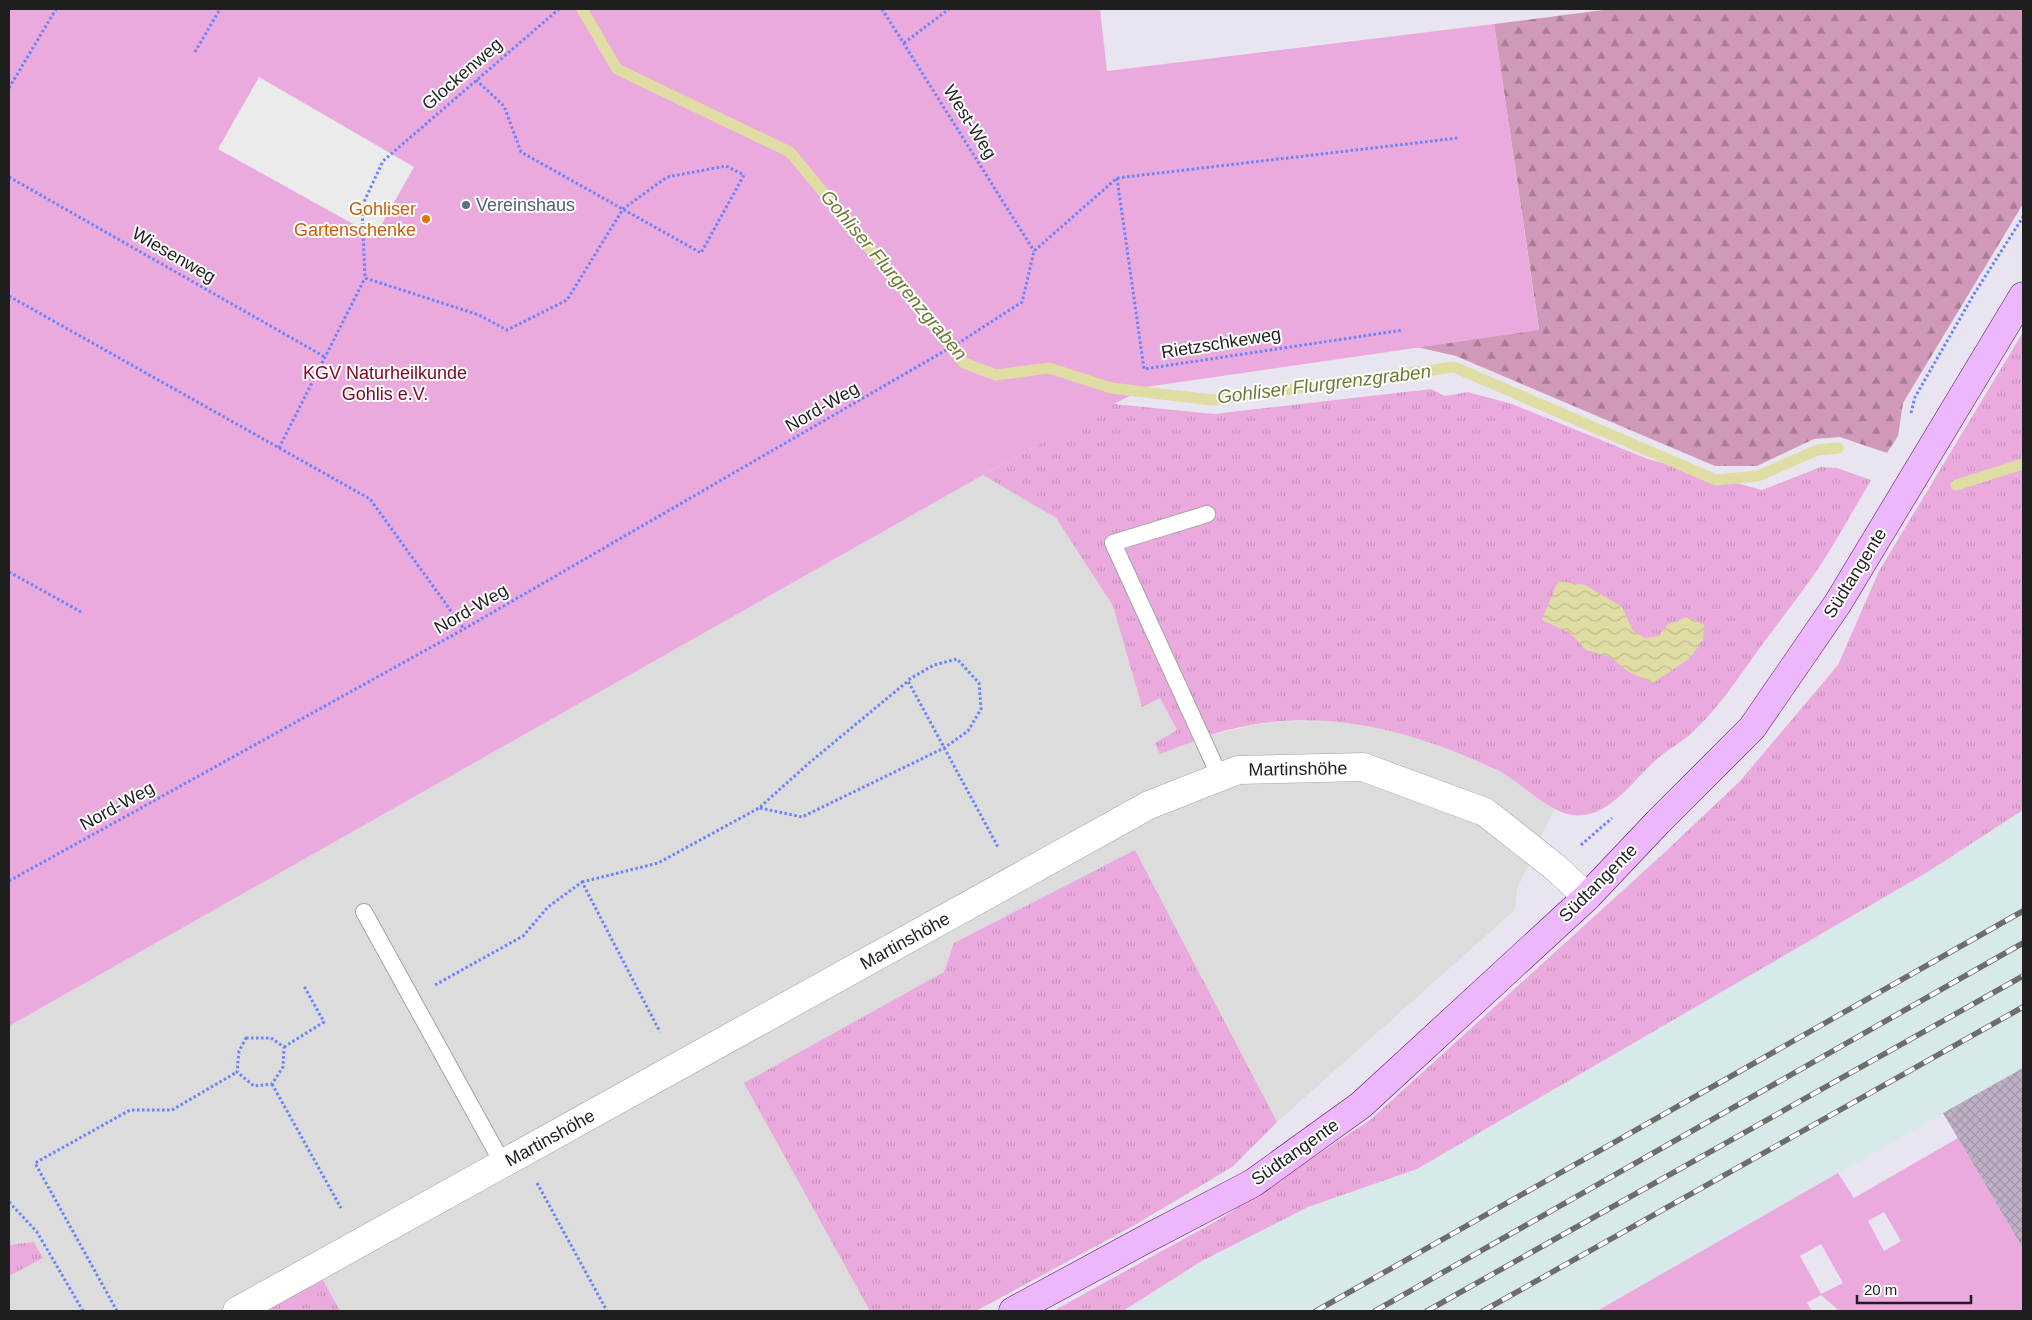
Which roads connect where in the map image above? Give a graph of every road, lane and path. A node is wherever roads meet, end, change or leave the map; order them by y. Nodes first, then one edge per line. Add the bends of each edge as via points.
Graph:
1 (56, 9) edge
2 (220, 9) edge
3 (560, 9) edge
4 (882, 9) edge
5 (949, 9) edge
6 (904, 43) junction
7 (195, 52) dead end
8 (476, 80) junction
9 (9, 88) edge
10 (1458, 138) dead end
11 (9, 177) edge
12 (1117, 178) junction
13 (623, 209) junction
14 (2023, 217) edge
15 (1034, 251) junction
16 (365, 278) junction
17 (9, 296) edge
18 (2023, 296) edge
19 (1403, 330) dead end
20 (325, 357) junction
21 (1910, 415) dead end
22 (279, 448) junction
23 (1207, 514) dead end
24 (9, 572) edge
25 (84, 613) dead end
26 (464, 628) junction
27 (908, 681) junction
28 (944, 748) junction
29 (1220, 777) junction
30 (759, 808) junction
31 (1615, 815) dead end
32 (998, 847) dead end
33 (1556, 868) junction
34 (9, 881) edge
35 (582, 882) junction
36 (1587, 897) junction
37 (364, 912) dead end
38 (304, 986) dead end
39 (411, 998) junction
40 (660, 1032) dead end
41 (284, 1047) junction
42 (237, 1072) junction
43 (272, 1084) junction
44 (512, 1159) junction
45 (9, 1202) edge
46 (341, 1208) dead end
47 (83, 1311) edge
48 (117, 1311) edge
49 (237, 1311) edge
50 (607, 1311) edge
51 (1013, 1311) edge

1 - 9 path
2 - 7 path
3 - 8 path, Glockenweg
4 - 6 path, West-Weg
5 - 6 path
6 - 15 path, West-Weg
8 - 13 path via 504,106 521,152
8 - 16 path, Glockenweg via 383,161 362,206
10 - 12 path
11 - 20 path, Wiesenweg
12 - 15 path
12 - 19 path, Rietzschkeweg via 1144,368
13 - 13 path via 701,253 744,175 726,166 667,178
13 - 16 path via 567,300 507,330 479,315
14 - 21 path via 1920,388
15 - 26 path, Nord-Weg via 1022,302 942,353
16 - 20 path
17 - 22 path
18 - 36 street, Südtangente via 1838,603 1752,728
20 - 22 path
22 - 26 path via 370,499
23 - 29 lane via 1113,543
24 - 25 path
26 - 34 path, Nord-Weg
27 - 28 path
27 - 28 path via 934,665 957,659 979,683 981,709 968,731
27 - 30 path
28 - 30 path via 802,817
28 - 32 path
29 - 33 street, Martinshöhe via 1238,770 1363,767 1484,812
29 - 44 street, Martinshöhe via 1149,806
30 - 35 path via 658,863
31 - 33 path
33 - 36 street, Martinshöhe
35 - 39 path via 548,906 523,936
35 - 40 path
36 - 51 street, Südtangente via 1361,1105 1253,1183
37 - 39 lane
38 - 41 path via 324,1022
39 - 44 lane
41 - 42 path via 271,1038 246,1038 239,1051
41 - 43 path via 283,1067
42 - 43 path via 254,1086
42 - 48 path via 172,1110 130,1110 35,1163
43 - 46 path
44 - 49 street, Martinshöhe
44 - 50 path
45 - 47 path via 38,1232

